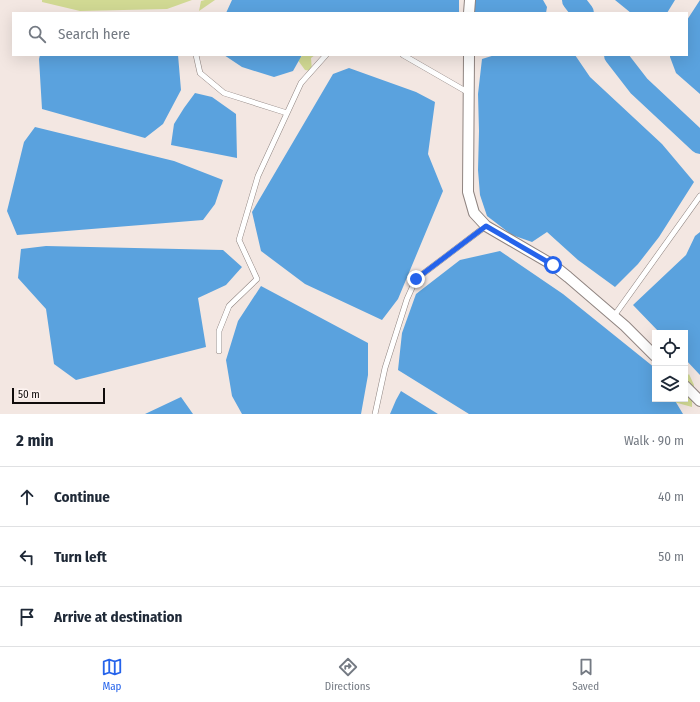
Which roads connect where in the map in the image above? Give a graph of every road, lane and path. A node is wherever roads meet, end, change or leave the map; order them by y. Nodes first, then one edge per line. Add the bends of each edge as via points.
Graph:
1 (470, 0) edge
2 (470, 12) edge
3 (196, 56) edge
4 (325, 56) edge
5 (405, 56) edge
6 (469, 56) edge
7 (469, 93) junction
8 (287, 113) junction
9 (700, 196) edge
10 (486, 226) junction
11 (614, 316) junction
12 (219, 351) dead end
13 (652, 353) edge
14 (688, 389) edge
15 (700, 401) edge
16 (375, 414) edge

1 - 2 street
3 - 8 lane via 200,73 224,93
4 - 8 lane via 301,83
5 - 7 lane
6 - 7 street
7 - 10 street via 468,192 474,213
8 - 12 lane via 258,176 239,240 257,279 229,306 219,330
9 - 11 lane
10 - 11 street via 553,265
10 - 16 lane via 416,279 407,298
11 - 13 street
14 - 15 street

